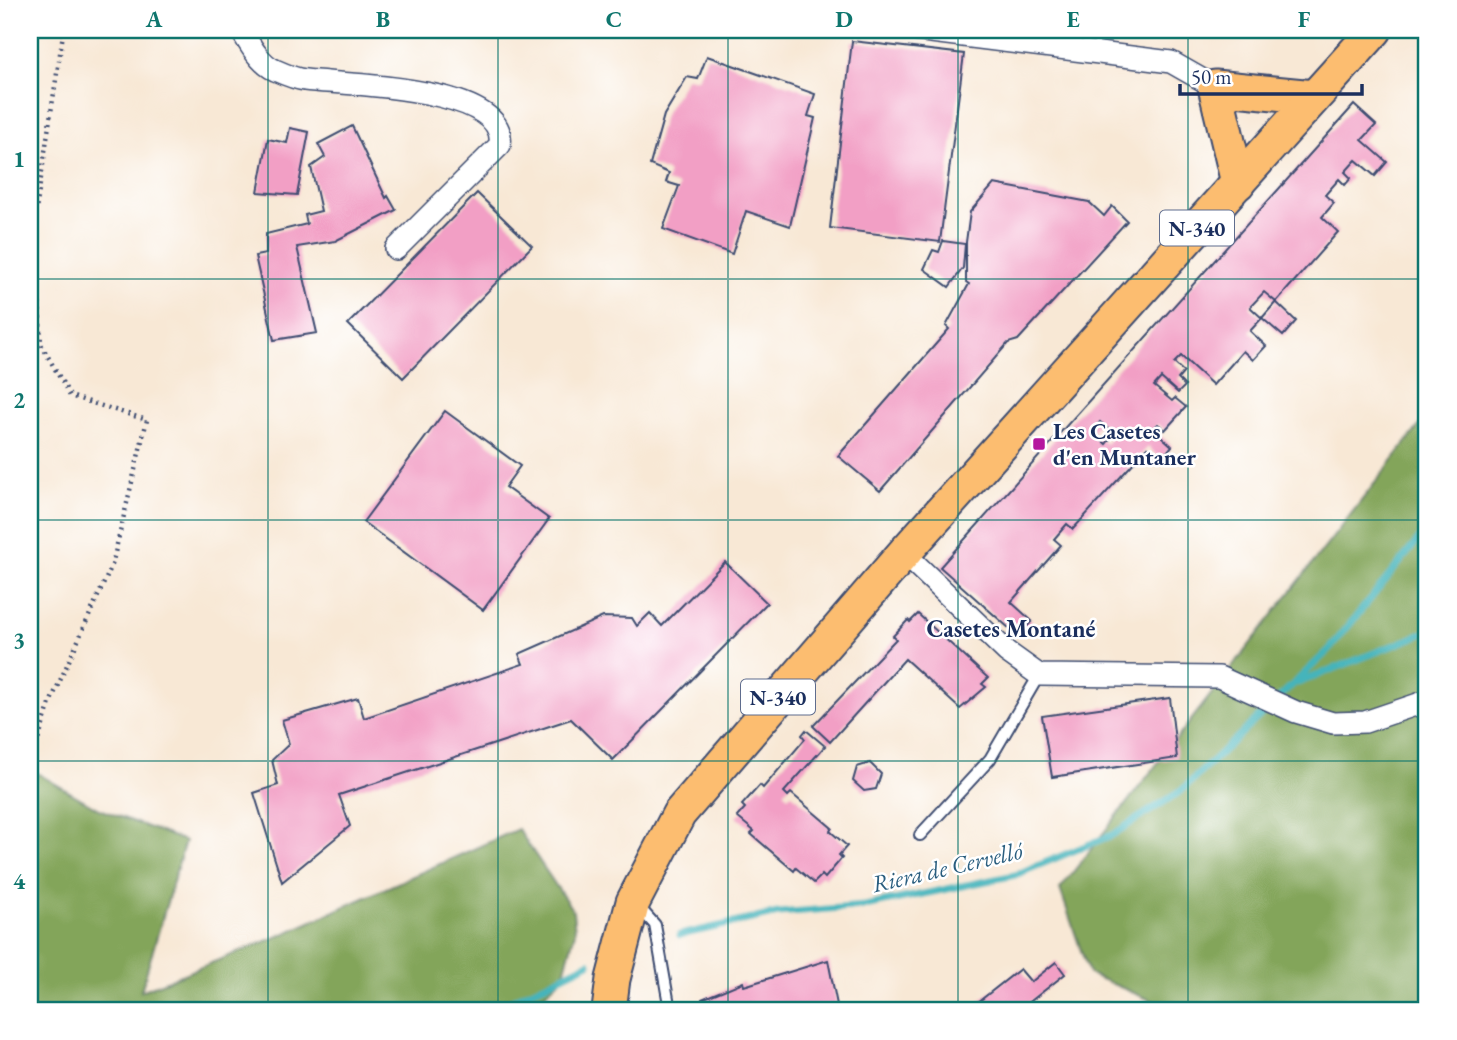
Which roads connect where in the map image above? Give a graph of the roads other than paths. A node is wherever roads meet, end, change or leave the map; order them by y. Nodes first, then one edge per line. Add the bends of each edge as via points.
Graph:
1 (241, 30) edge
2 (915, 30) edge
3 (1375, 30) edge
4 (1215, 87) junction
5 (1314, 97) junction
6 (1238, 183) junction
7 (396, 249) dead end
8 (904, 553) junction
9 (1039, 675) junction
10 (1427, 701) edge
11 (920, 835) dead end
12 (633, 902) junction
13 (609, 1010) edge
14 (670, 1010) edge

1 - 7 street via 272,69 302,80 435,93 485,116 498,127 500,145
2 - 4 street via 1171,62
3 - 5 main road, N-340
4 - 5 main road
4 - 6 main road
5 - 6 main road, N-340
6 - 8 main road, N-340
8 - 9 street via 1007,652
8 - 12 main road, N-340 via 679,814
9 - 10 street via 1219,677 1333,723 1365,722
9 - 11 lane via 990,759
12 - 13 main road, N-340
12 - 14 lane via 655,925

